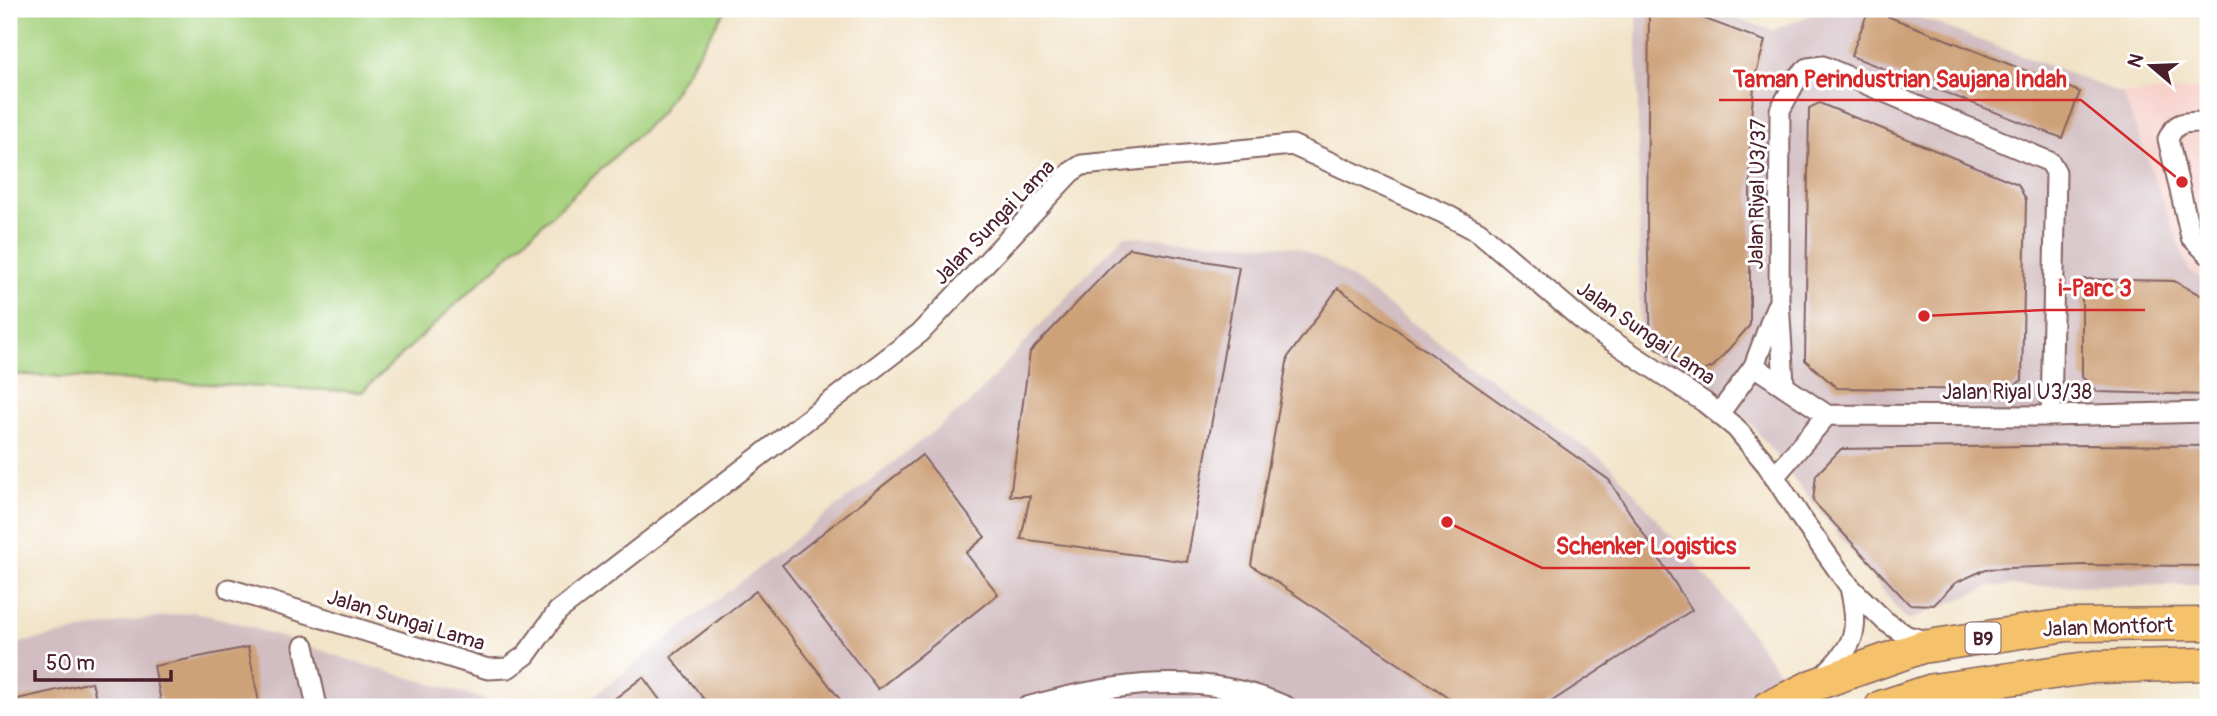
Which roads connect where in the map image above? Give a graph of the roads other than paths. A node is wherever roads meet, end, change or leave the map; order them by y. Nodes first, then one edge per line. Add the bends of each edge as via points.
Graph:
1 (2208, 122) edge
2 (2208, 254) edge
3 (1779, 300) junction
4 (1755, 366) junction
5 (1784, 384) junction
6 (2208, 412) edge
7 (1719, 414) junction
8 (1827, 415) junction
9 (2051, 416) junction
10 (1774, 477) junction
11 (1850, 587) junction
12 (229, 589) dead end
13 (2208, 624) edge
14 (1942, 644) junction
15 (304, 646) dead end
16 (2208, 664) edge
17 (1814, 685) junction
18 (317, 707) edge
19 (1027, 707) edge
20 (1287, 707) edge
21 (1769, 707) edge
22 (1881, 707) edge

1 - 2 street via 2180,123 2168,139 2191,237
3 - 4 street
3 - 5 street, Jalan Riyal U3/37
3 - 9 street, Jalan Riyal U3/37 via 1780,110 1798,77 1808,68 1823,66 2050,162 2056,172
4 - 5 street
4 - 7 street
5 - 8 street
6 - 9 street, Jalan Riyal U3/38
7 - 10 street, Jalan Sungai Lama via 1736,428
7 - 12 street, Jalan Sungai Lama via 1588,325 1479,232 1292,145 1082,165 1070,172 920,333 558,611 526,655 508,668 488,669
8 - 9 street, Jalan Riyal U3/38
8 - 10 street
10 - 11 street, Jalan Sungai Lama
11 - 14 street, Jalan Sungai Lama via 1908,636
11 - 17 street via 1856,614 1853,637 1845,654
13 - 14 main road, Jalan Montfort / B9 via 2067,625
14 - 17 main road, Jalan Montfort / B9
15 - 18 street
16 - 22 main road, Jalan Montfort / B9 via 2094,667 1933,690
17 - 21 main road, Jalan Montfort / B9
19 - 20 street via 1129,685 1192,684 1241,691

